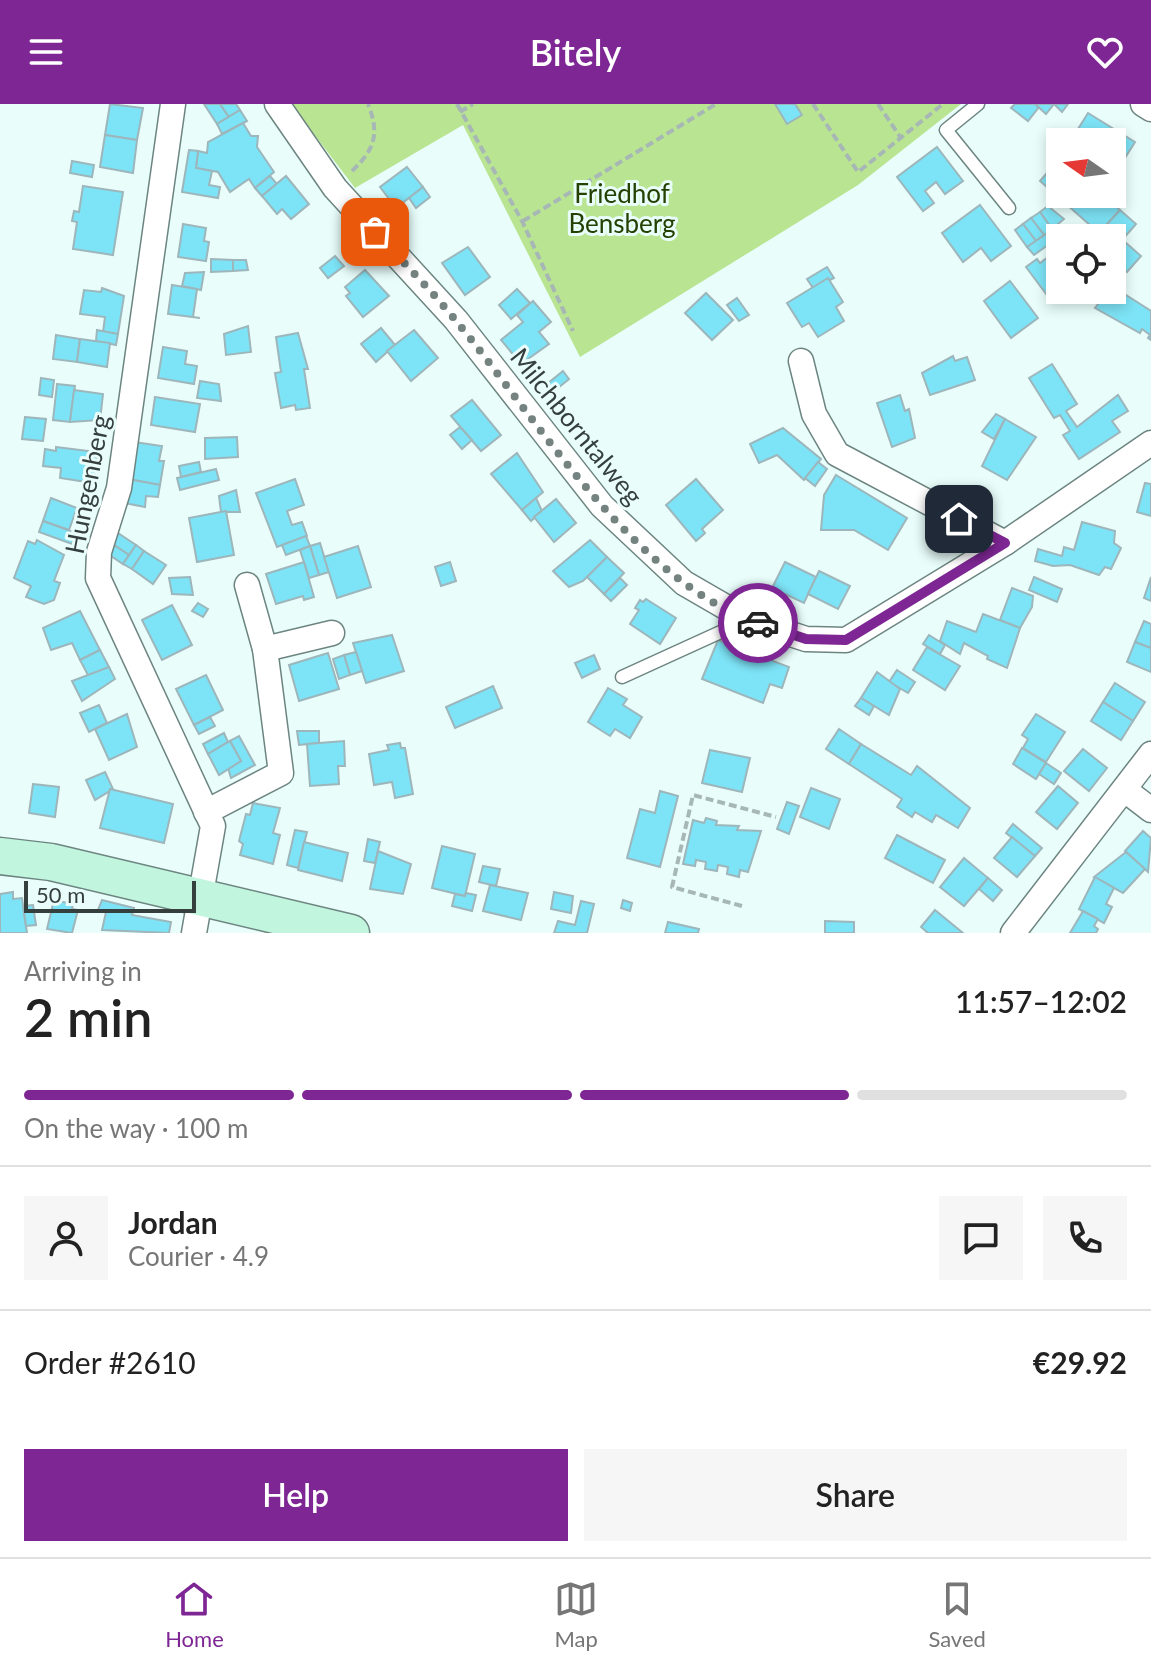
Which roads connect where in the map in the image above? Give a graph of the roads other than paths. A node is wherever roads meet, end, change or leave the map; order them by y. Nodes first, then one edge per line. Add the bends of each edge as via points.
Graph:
1 (173, 104) edge
2 (277, 104) edge
3 (978, 104) edge
4 (1143, 104) edge
5 (1151, 109) edge
6 (1009, 208) dead end
7 (801, 361) dead end
8 (1151, 443) edge
9 (1005, 543) junction
10 (247, 585) dead end
11 (748, 620) junction
12 (332, 633) dead end
13 (265, 649) junction
14 (622, 677) dead end
15 (1151, 754) edge
16 (1125, 790) junction
17 (1151, 810) edge
18 (206, 812) junction
19 (0, 856) edge
20 (198, 916) edge
21 (351, 933) edge
22 (1013, 933) edge

1 - 18 street, Hungenberg via 119,488 99,552 98,578
2 - 11 street, Milchborntalweg via 335,188 456,320 602,506 684,583
3 - 6 lane via 946,130
4 - 5 street
7 - 9 street via 814,414 837,454
8 - 9 street, Milchborntalweg
9 - 11 street, Milchborntalweg via 846,640 806,639
10 - 13 street
11 - 14 lane
12 - 13 street
13 - 18 street via 281,773
15 - 16 street
16 - 17 street
16 - 22 street
18 - 20 street, Hungenberg via 213,844
19 - 20 main road via 51,862
20 - 21 main road

